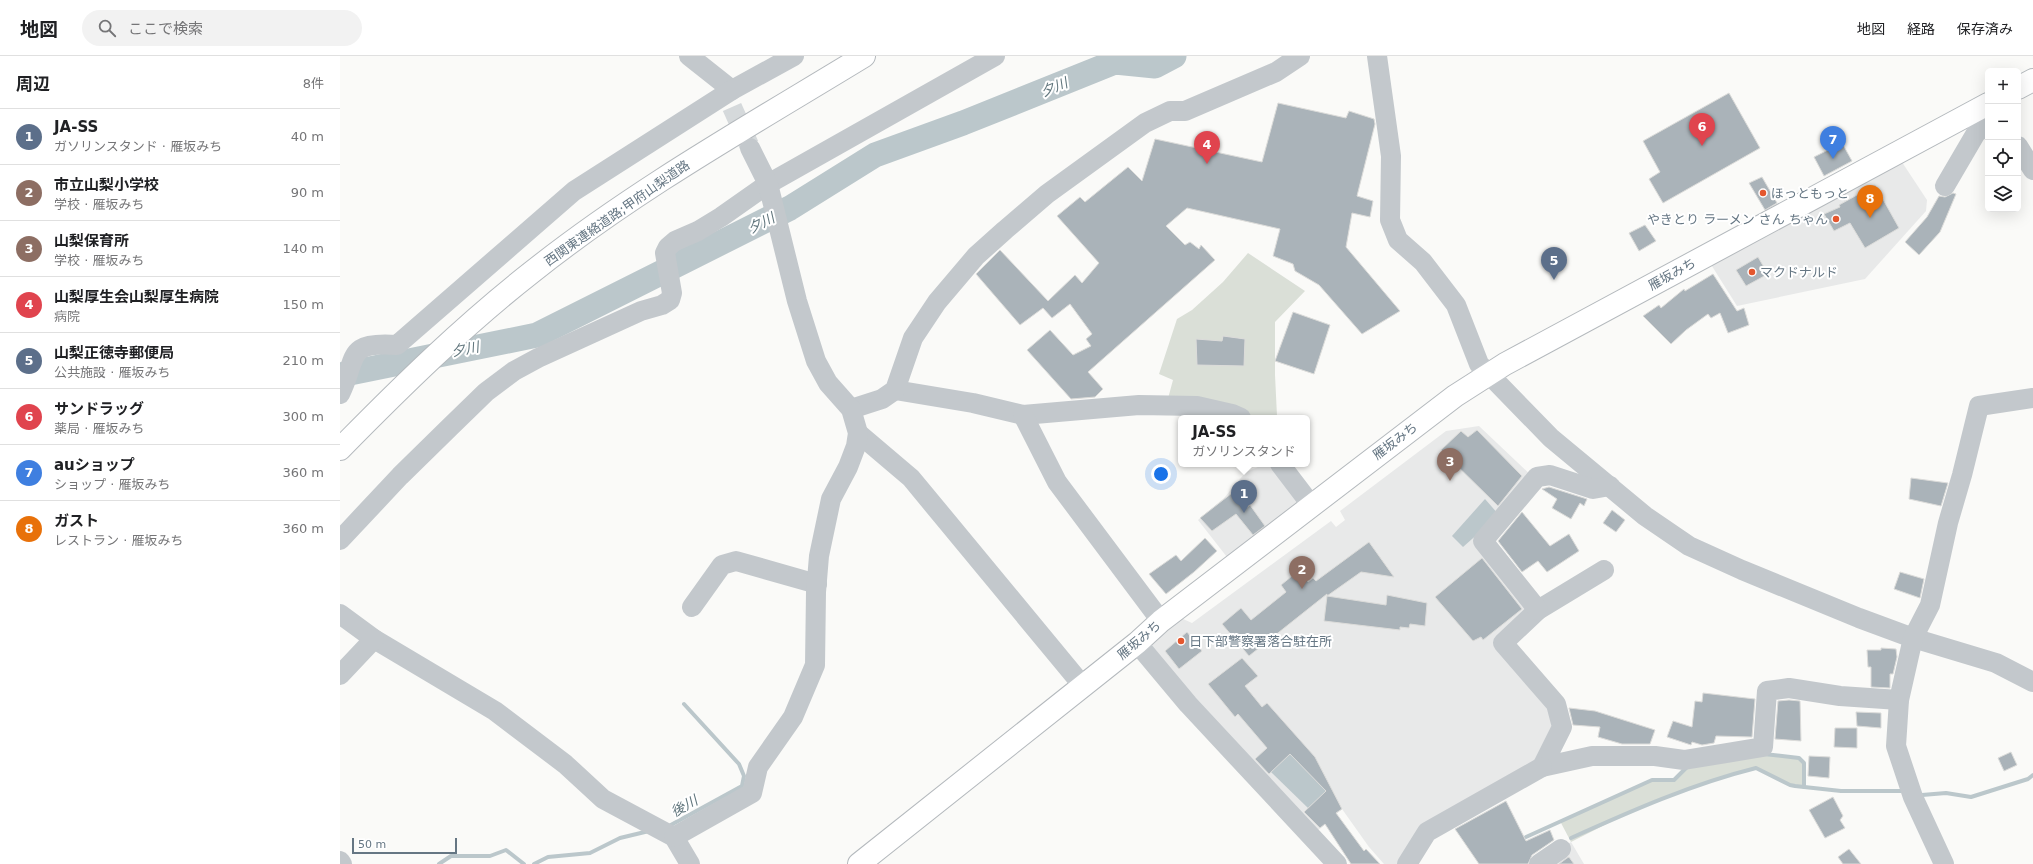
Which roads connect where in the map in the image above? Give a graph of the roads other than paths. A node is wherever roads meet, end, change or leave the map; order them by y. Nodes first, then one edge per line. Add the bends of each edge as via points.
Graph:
1 (688, 56) edge
2 (864, 56) edge
3 (995, 56) edge
4 (1300, 56) edge
5 (1377, 56) edge
6 (786, 58) edge
7 (2033, 80) edge
8 (2021, 86) edge
9 (730, 97) junction
10 (1985, 106) edge
11 (1985, 126) edge
12 (750, 148) tunnel mouth
13 (2021, 151) edge
14 (2033, 170) edge
15 (768, 184) junction
16 (1945, 186) dead end
17 (348, 355) edge
18 (1489, 375) junction
19 (895, 390) junction
20 (340, 394) edge
21 (2033, 398) edge
22 (851, 409) junction
23 (1023, 415) junction
24 (1234, 415) edge
25 (362, 426) junction
26 (858, 433) junction
27 (340, 449) edge
28 (340, 457) edge
29 (1282, 467) edge
30 (1610, 486) junction
31 (1312, 506) junction
32 (340, 540) edge
33 (1604, 570) dead end
34 (817, 584) junction
35 (692, 607) dead end
36 (1538, 610) junction
37 (340, 614) edge
38 (1161, 621) junction
39 (1913, 638) junction
40 (374, 639) junction
41 (1137, 643) junction
42 (340, 675) edge
43 (2033, 682) edge
44 (1083, 686) junction
45 (1899, 700) junction
46 (1542, 767) junction
47 (674, 837) junction
48 (1561, 849) dead end
49 (340, 861) edge
50 (342, 864) edge
51 (690, 864) edge
52 (859, 864) edge
53 (1337, 864) edge
54 (1407, 864) edge
55 (1539, 864) edge
56 (1944, 864) edge

1 - 9 street
2 - 25 highway, 西関東連絡道路;甲府山梨道路 via 700,156 611,214 532,272 459,334
3 - 15 street
4 - 19 street via 1276,72 1185,111 1170,111 1145,123 1047,194 976,256 937,302 914,338
5 - 18 street via 1391,156 1390,220 1398,240 1423,262 1456,305 1479,364
6 - 9 street
7 - 8 highway
9 - 17 street via 574,190 397,345 367,345
10 - 18 highway, 雁坂みち via 1705,255
11 - 16 street via 1976,133
12 - 15 street
13 - 14 street
15 - 22 street via 797,301 816,360 828,383
15 - 32 street via 715,220 668,247 666,259 672,293 670,300 641,311 514,371 486,392 400,476
17 - 20 street
18 - 30 street via 1551,438
18 - 31 highway, 雁坂みち via 1431,413
19 - 22 street via 882,400
19 - 23 street via 973,403
21 - 39 street via 1979,406 1948,523 1930,605
22 - 26 street
23 - 24 street via 1139,405 1197,406
23 - 38 street via 1056,482
25 - 27 highway, 西関東連絡道路;甲府山梨道路
25 - 28 highway
26 - 34 street via 848,467 831,499
26 - 44 street via 911,478
29 - 31 street
30 - 36 street via 1593,489 1550,475 1537,477 1483,541
30 - 39 street via 1645,516 1689,546 1742,570
31 - 38 highway, 雁坂みち
33 - 36 street
34 - 35 street via 736,561 722,565
34 - 47 street via 815,666 793,717 758,767 752,793
36 - 46 street via 1503,644 1556,704 1562,727
37 - 40 street
38 - 41 highway, 雁坂みち
39 - 43 street via 1996,663
39 - 45 street
40 - 42 street
40 - 47 street via 495,711 565,764 603,799
41 - 44 highway, 雁坂みち
41 - 53 street via 1188,704
44 - 52 highway, 雁坂みち
45 - 46 street via 1840,696 1789,688 1767,690 1763,747 1684,760 1655,756 1592,756
45 - 56 street via 1896,746 1912,797
46 - 54 street via 1427,832
47 - 51 street
48 - 55 street
49 - 50 street

